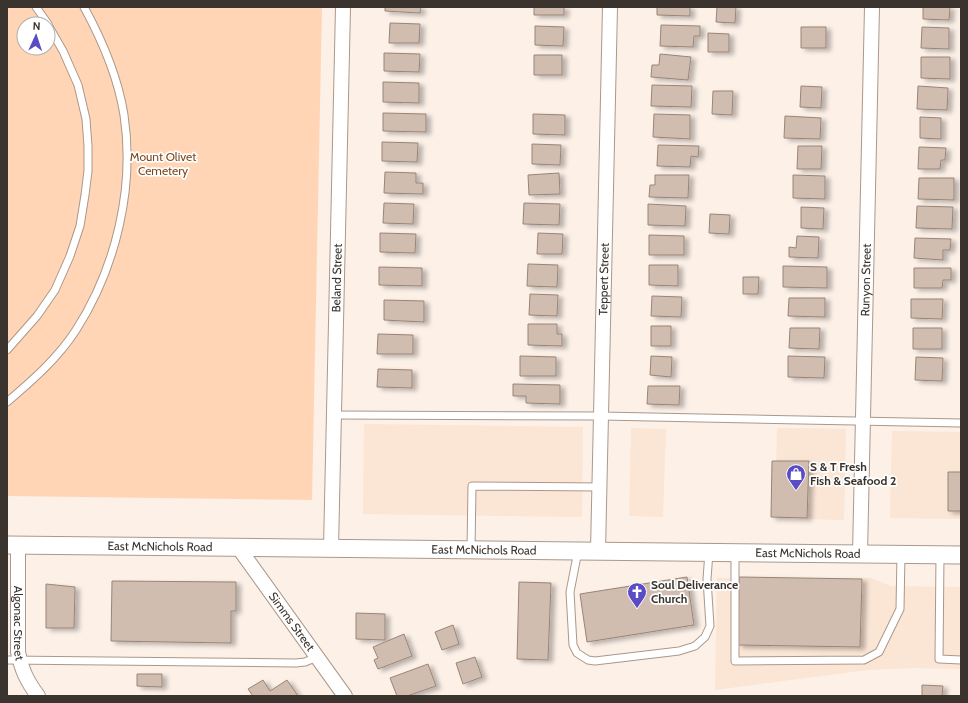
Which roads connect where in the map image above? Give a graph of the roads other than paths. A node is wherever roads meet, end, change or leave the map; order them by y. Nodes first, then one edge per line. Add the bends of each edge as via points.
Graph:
1 (36, 7) edge
2 (84, 7) edge
3 (343, 7) edge
4 (610, 7) edge
5 (872, 7) edge
6 (42, 16) edge
7 (56, 38) edge
8 (7, 350) edge
9 (7, 402) edge
10 (334, 415) junction
11 (601, 416) junction
12 (863, 422) junction
13 (961, 423) edge
14 (600, 487) junction
15 (12, 545) edge
16 (238, 547) junction
17 (331, 548) junction
18 (471, 550) junction
19 (578, 551) junction
20 (598, 551) junction
21 (709, 552) junction
22 (735, 553) junction
23 (860, 554) junction
24 (901, 554) junction
25 (940, 555) junction
26 (961, 555) edge
27 (317, 657) junction
28 (13, 660) edge
29 (961, 660) edge
30 (38, 696) edge
31 (345, 696) edge

1 - 6 lane
2 - 9 lane via 114,75 124,114 127,157 124,197 115,245 106,272 76,330 54,358
3 - 10 street, Beland Street
4 - 11 street, Teppert Street
5 - 12 street, Runyon Street
7 - 8 lane via 78,85 84,112 88,146 85,195 80,226 55,290 38,316
10 - 11 lane
10 - 17 street, Beland Street
11 - 12 lane
11 - 14 street, Teppert Street
12 - 13 lane
12 - 23 street, Runyon Street
14 - 18 lane via 472,486
14 - 20 street, Teppert Street
15 - 16 street, East McNichols Road
15 - 28 street, Algonac Street via 18,652
16 - 17 street, East McNichols Road
16 - 27 street, Simms Street
17 - 18 street, East McNichols Road
18 - 19 street, East McNichols Road
19 - 20 street, East McNichols Road
19 - 21 lane via 570,592 573,645 577,653 595,661 679,651 695,646 705,637 710,626 707,579
20 - 21 street, East McNichols Road
21 - 22 street, East McNichols Road
22 - 23 street, East McNichols Road
22 - 24 lane via 735,661 864,660 879,652 900,609
23 - 24 street, East McNichols Road
24 - 25 street, East McNichols Road
25 - 26 street, East McNichols Road
25 - 29 lane via 939,659
27 - 28 lane via 296,663
27 - 31 street, Simms Street
28 - 30 street, Algonac Street

